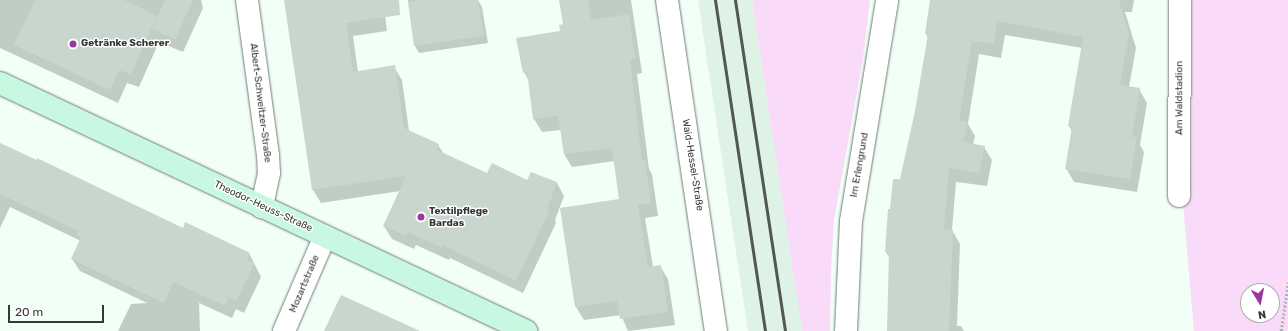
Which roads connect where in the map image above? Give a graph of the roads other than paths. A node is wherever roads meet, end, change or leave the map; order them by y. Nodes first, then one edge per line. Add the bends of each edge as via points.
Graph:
1 (247, 0) edge
2 (666, 0) edge
3 (887, 0) edge
4 (1180, 0) edge
5 (0, 84) edge
6 (1179, 196) dead end
7 (262, 207) junction
8 (325, 236) junction
9 (284, 331) edge
10 (526, 331) edge
11 (716, 331) edge
12 (846, 331) edge

1 - 7 street, Albert-Schweitzer-Straße via 268,155 269,173
2 - 11 street, Waid-Hessel-Straße
3 - 12 street, Im Erlengrund via 851,221
4 - 6 street, Am Waldstadion
5 - 7 street, Theodor-Heuss-Straße
7 - 8 street, Theodor-Heuss-Straße
8 - 9 street, Mozartstraße
8 - 10 street, Theodor-Heuss-Straße

